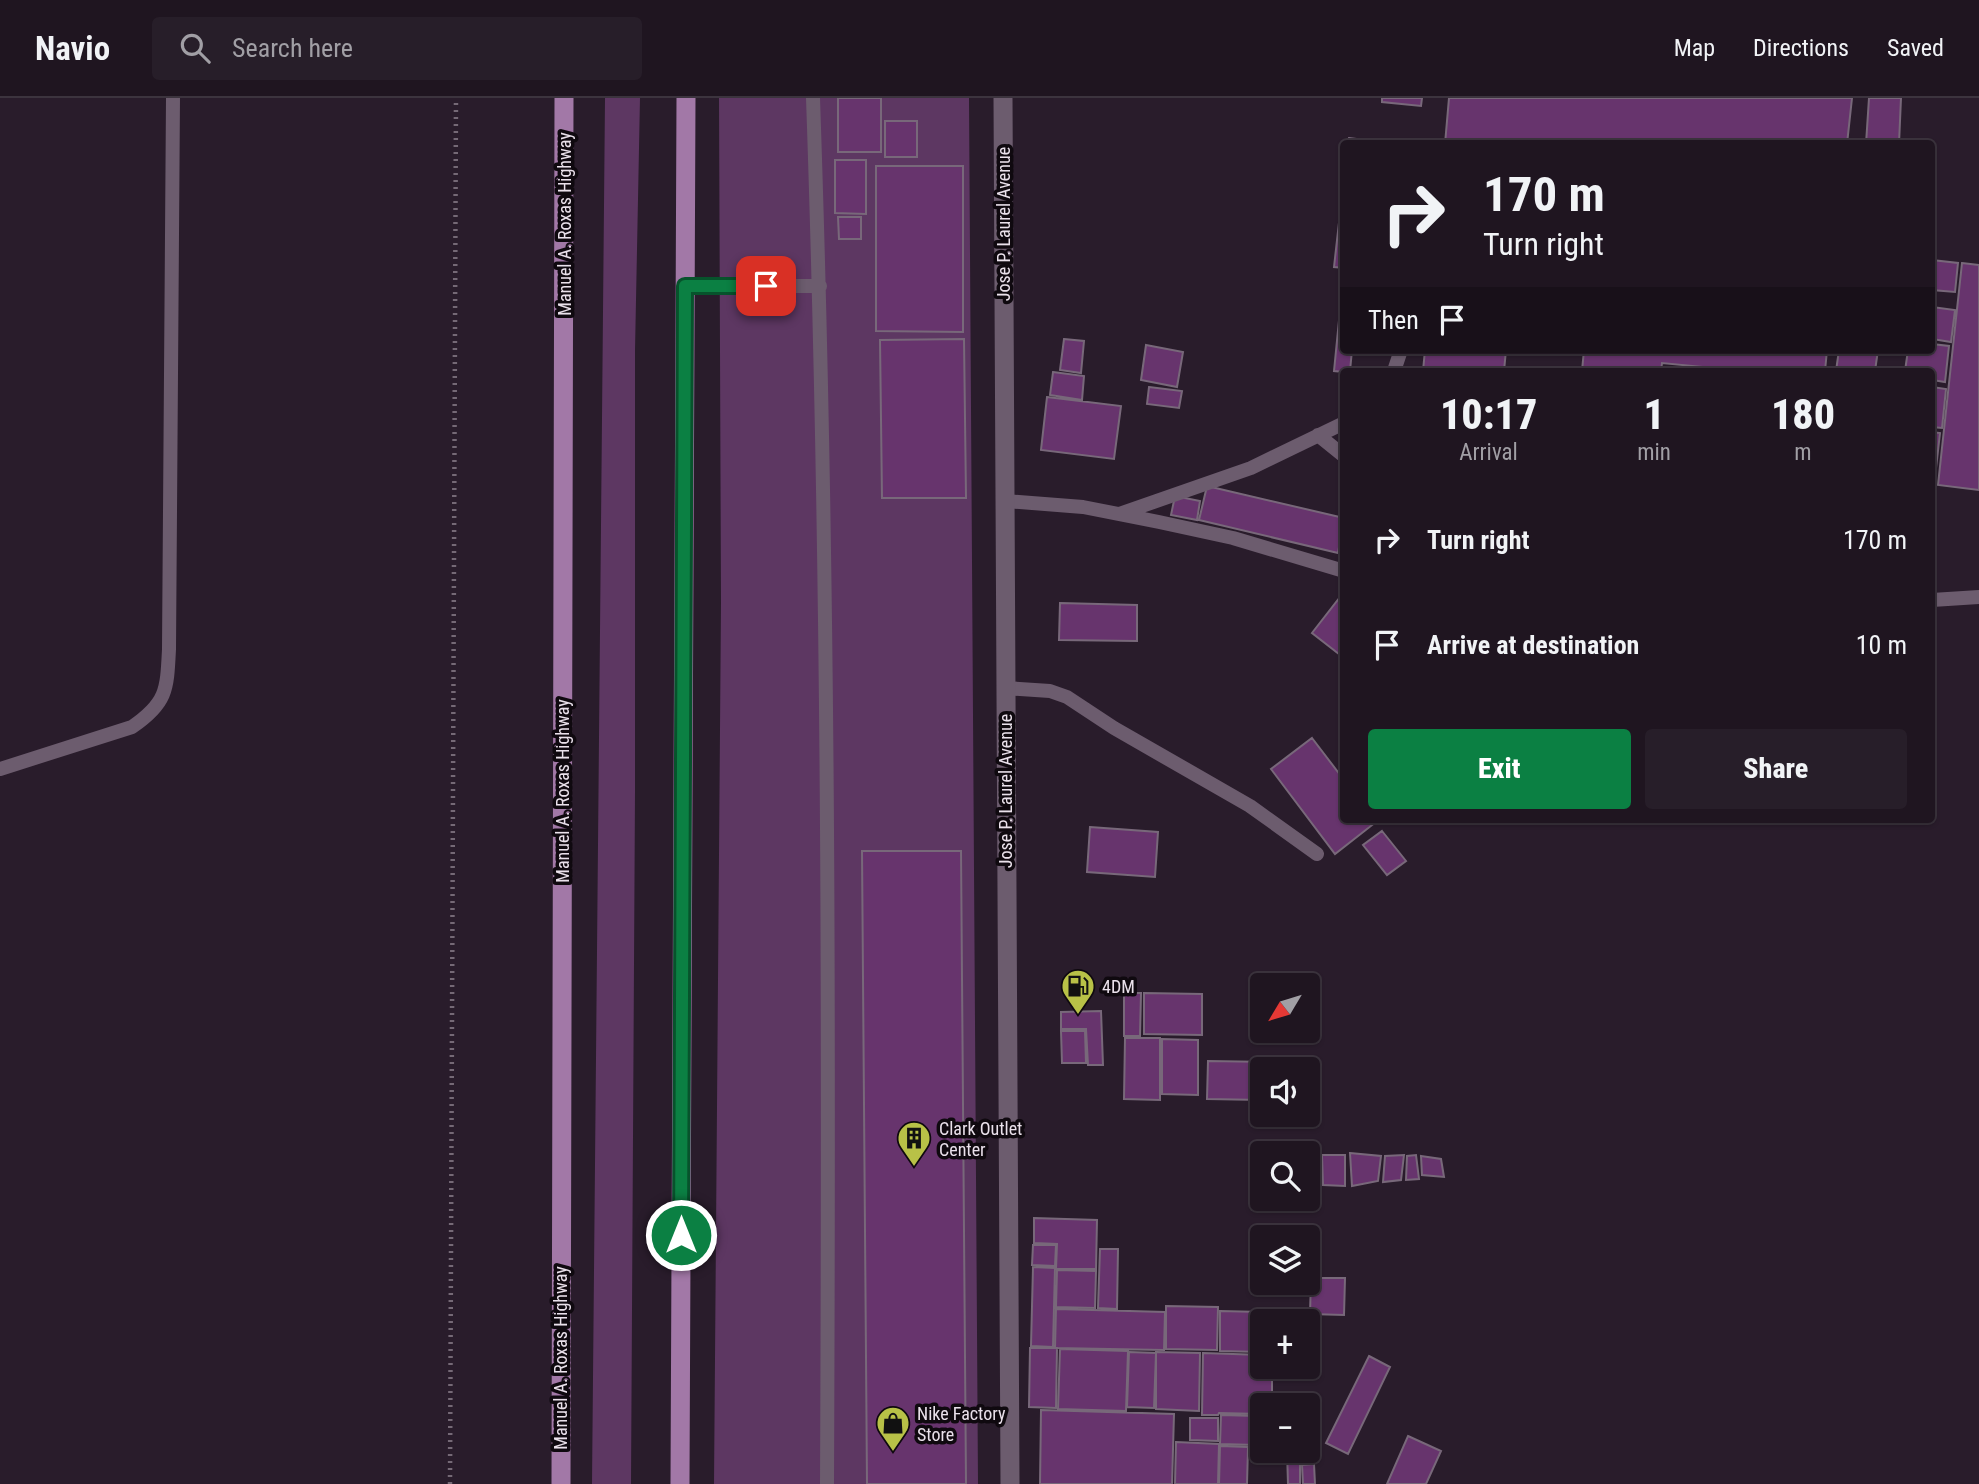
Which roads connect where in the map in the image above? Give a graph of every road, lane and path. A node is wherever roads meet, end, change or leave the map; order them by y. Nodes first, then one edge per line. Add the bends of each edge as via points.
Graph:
1 (173, 98) edge
2 (456, 98) edge
3 (564, 98) edge
4 (686, 98) edge
5 (813, 98) edge
6 (1003, 98) edge
7 (685, 286) junction
8 (820, 286) junction
9 (1340, 424) edge
10 (1318, 435) junction
11 (1340, 453) edge
12 (1005, 501) junction
13 (1119, 514) junction
14 (1340, 570) edge
15 (1979, 597) edge
16 (1935, 600) edge
17 (1005, 688) junction
18 (0, 769) edge
19 (1317, 854) dead end
20 (450, 1484) edge
21 (561, 1484) edge
22 (680, 1484) edge
23 (827, 1484) edge
24 (1010, 1484) edge

1 - 18 lane via 169,649 163,698 132,727
2 - 20 path
3 - 21 main road, Manuel A. Roxas Highway
4 - 7 main road
5 - 8 lane
6 - 12 street, Jose P. Laurel Avenue
7 - 8 lane
7 - 22 main road
8 - 23 lane via 829,948
9 - 10 lane
10 - 11 lane
10 - 13 lane via 1251,468
12 - 13 lane
12 - 17 street, Jose P. Laurel Avenue
13 - 14 lane via 1233,538
15 - 16 lane
17 - 19 lane via 1067,697 1250,806
17 - 24 street, Jose P. Laurel Avenue

